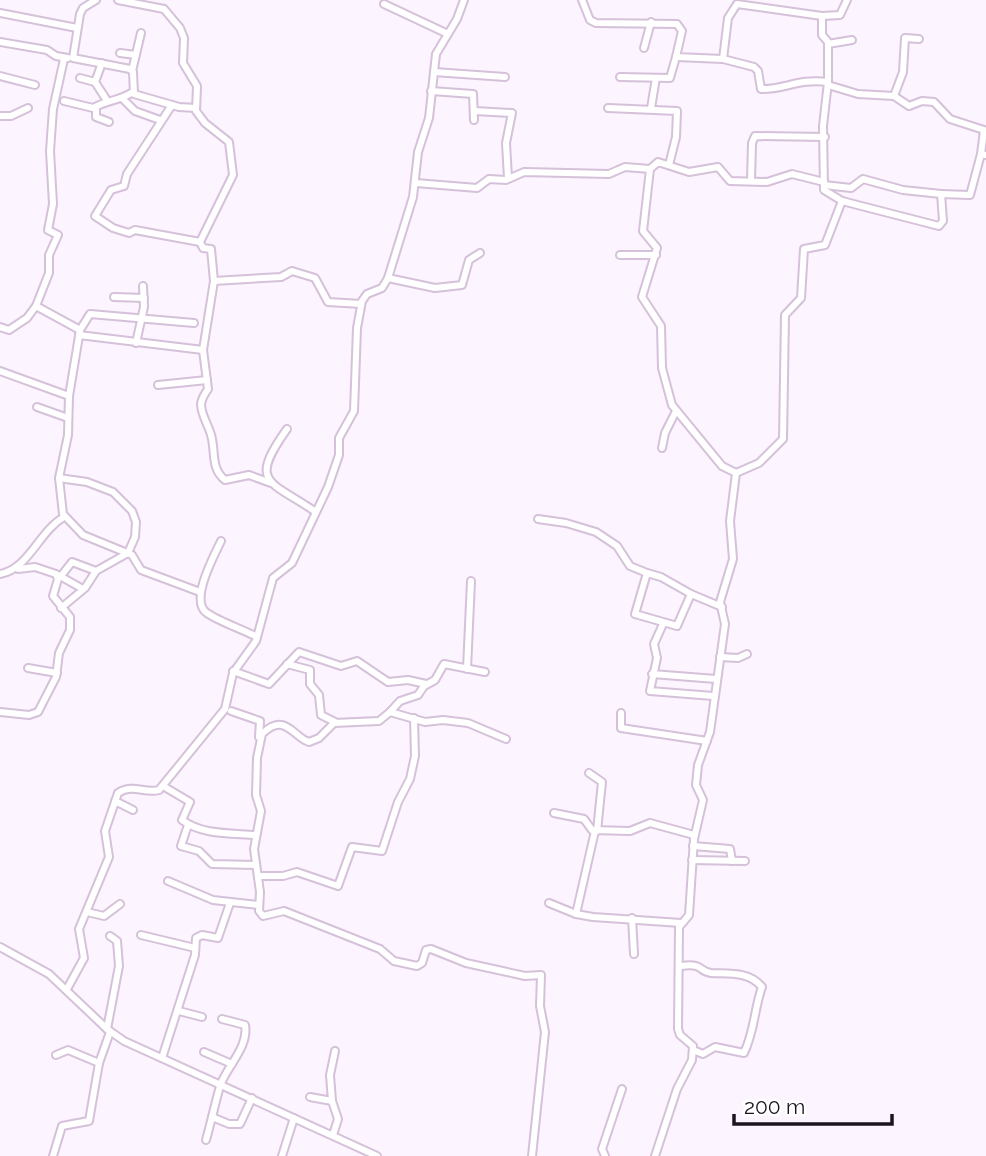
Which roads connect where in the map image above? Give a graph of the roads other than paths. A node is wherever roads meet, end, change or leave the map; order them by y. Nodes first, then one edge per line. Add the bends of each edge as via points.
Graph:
1 (96, 0) edge
2 (118, 0) edge
3 (464, 0) edge
4 (582, 0) edge
5 (847, 0) edge
6 (384, 4) dead end
7 (0, 13) edge
8 (822, 16) junction
9 (651, 22) junction
10 (77, 28) junction
11 (141, 33) dead end
12 (448, 34) junction
13 (919, 39) dead end
14 (852, 40) dead end
15 (0, 42) edge
16 (828, 44) junction
17 (644, 48) dead end
18 (120, 53) dead end
19 (136, 55) junction
20 (676, 57) junction
21 (73, 58) junction
22 (64, 59) junction
23 (723, 59) junction
24 (102, 64) junction
25 (132, 71) junction
26 (434, 72) junction
27 (0, 76) edge
28 (505, 77) dead end
29 (620, 77) dead end
30 (80, 78) dead end
31 (656, 78) junction
32 (95, 82) junction
33 (828, 83) junction
34 (36, 85) dead end
35 (431, 91) junction
36 (133, 92) junction
37 (894, 96) junction
38 (106, 99) junction
39 (123, 99) junction
40 (64, 101) dead end
41 (172, 105) junction
42 (28, 107) dead end
43 (96, 107) junction
44 (196, 108) junction
45 (608, 108) dead end
46 (652, 108) junction
47 (475, 111) junction
48 (0, 116) edge
49 (160, 120) junction
50 (474, 120) dead end
51 (109, 122) dead end
52 (825, 137) junction
53 (984, 155) edge
54 (669, 165) junction
55 (650, 169) junction
56 (509, 178) junction
57 (751, 181) junction
58 (416, 183) junction
59 (824, 183) junction
60 (942, 194) junction
61 (842, 201) junction
62 (200, 242) junction
63 (480, 253) dead end
64 (656, 255) junction
65 (620, 256) dead end
66 (388, 278) junction
67 (214, 281) junction
68 (143, 286) dead end
69 (114, 297) dead end
70 (144, 299) junction
71 (361, 304) junction
72 (36, 306) junction
73 (140, 320) junction
74 (194, 323) dead end
75 (0, 327) edge
76 (79, 333) junction
77 (136, 343) junction
78 (203, 351) junction
79 (0, 371) edge
80 (207, 380) junction
81 (158, 384) dead end
82 (69, 396) junction
83 (37, 407) dead end
84 (676, 411) junction
85 (68, 418) junction
86 (287, 429) dead end
87 (662, 448) dead end
88 (736, 473) junction
89 (59, 478) junction
90 (271, 482) junction
91 (316, 512) junction
92 (64, 517) junction
93 (538, 519) dead end
94 (220, 541) dead end
95 (128, 553) junction
96 (18, 569) junction
97 (96, 570) junction
98 (647, 573) junction
99 (0, 574) edge
100 (58, 575) junction
101 (471, 581) dead end
102 (83, 589) junction
103 (200, 593) junction
104 (691, 594) junction
105 (722, 607) junction
106 (61, 608) junction
107 (663, 624) junction
108 (257, 637) junction
109 (747, 654) dead end
110 (720, 657) junction
111 (287, 664) junction
112 (29, 668) dead end
113 (467, 669) junction
114 (233, 671) junction
115 (485, 672) dead end
116 (57, 673) junction
117 (652, 674) junction
118 (716, 679) junction
119 (426, 684) junction
120 (713, 696) junction
121 (230, 711) dead end
122 (0, 712) edge
123 (390, 712) junction
124 (621, 713) dead end
125 (414, 718) junction
126 (337, 722) junction
127 (259, 738) junction
128 (506, 739) dead end
129 (707, 741) junction
130 (589, 773) dead end
131 (163, 786) junction
132 (115, 802) junction
133 (133, 810) dead end
134 (554, 813) dead end
135 (188, 825) junction
136 (596, 831) junction
137 (256, 835) junction
138 (694, 835) junction
139 (693, 846) junction
140 (692, 860) junction
141 (732, 861) junction
142 (745, 861) dead end
143 (256, 865) junction
144 (258, 876) junction
145 (168, 881) dead end
146 (230, 903) junction
147 (549, 903) dead end
148 (120, 904) dead end
149 (259, 905) junction
150 (87, 912) junction
151 (576, 914) junction
152 (632, 918) junction
153 (681, 923) junction
154 (141, 935) dead end
155 (110, 936) dead end
156 (0, 947) edge
157 (195, 948) junction
158 (634, 954) dead end
159 (681, 966) junction
160 (66, 989) junction
161 (179, 1011) junction
162 (202, 1017) dead end
163 (222, 1018) dead end
164 (108, 1030) junction
165 (694, 1050) junction
166 (335, 1051) dead end
167 (204, 1052) dead end
168 (56, 1055) dead end
169 (162, 1058) junction
170 (99, 1063) junction
171 (232, 1064) junction
172 (221, 1084) junction
173 (622, 1089) dead end
174 (310, 1097) dead end
175 (252, 1098) junction
176 (332, 1101) junction
177 (212, 1117) junction
178 (294, 1118) junction
179 (333, 1135) junction
180 (206, 1140) dead end
181 (368, 1154) edge
182 (53, 1156) edge
183 (282, 1156) edge
184 (377, 1156) edge
185 (531, 1156) edge
186 (605, 1156) edge
187 (655, 1156) edge

1 - 10 street via 82,9
2 - 44 street via 164,9 180,28 183,63 197,86
3 - 12 street
4 - 9 street via 592,22
5 - 8 street via 840,15
6 - 12 street
7 - 10 street
8 - 16 street via 822,35
8 - 23 street via 737,4 728,18
9 - 17 street
9 - 20 street via 681,27
10 - 21 street
11 - 19 street
12 - 26 street via 437,51
13 - 37 street via 905,38 903,72
14 - 16 street
15 - 22 street via 47,50
16 - 33 street
18 - 19 street
19 - 25 street
20 - 23 street
20 - 31 street via 671,78
21 - 22 street
21 - 24 street
22 - 72 street via 51,133 53,204 48,229 58,234
23 - 33 street via 756,69 763,89 799,80
24 - 25 street
24 - 32 street
25 - 36 street
26 - 28 street
26 - 35 street
27 - 34 street
29 - 31 street
30 - 32 street
31 - 46 street
32 - 38 street
33 - 37 street via 858,93
33 - 52 street
35 - 47 street via 471,92
35 - 58 street
36 - 39 street
36 - 41 street
37 - 53 street via 909,106 934,102 950,119 982,128
38 - 39 street
38 - 43 street
39 - 49 street via 135,111
40 - 43 street
41 - 44 street
41 - 49 street
42 - 48 street
43 - 51 street via 96,117
44 - 62 street via 205,123 229,142 233,172
45 - 46 street
46 - 54 street via 679,113
47 - 50 street
47 - 56 street via 512,113 506,143
49 - 62 street via 124,186 111,190 95,216 129,233 135,230
52 - 57 street via 755,136
52 - 59 street
53 - 60 street via 970,195
54 - 55 street via 656,162
54 - 57 street via 689,172 718,167 730,181
55 - 56 street via 625,167 609,174 524,172
55 - 64 street via 643,231 656,246
56 - 58 street via 489,179 477,188
57 - 59 street via 767,182 792,174
58 - 66 street
59 - 60 street via 851,188 863,179
59 - 61 street via 826,193
60 - 61 street via 943,221 939,226
61 - 88 street via 825,244 804,249 801,298 785,315 783,439 759,463
62 - 67 street via 212,251
63 - 66 street via 469,260 462,285 433,287
64 - 65 street
64 - 84 street via 642,297 661,326 662,368
66 - 71 street
67 - 71 street via 281,277 292,271 315,278 328,302
67 - 78 street
68 - 70 street
69 - 70 street
70 - 73 street
71 - 91 street via 354,411 339,438 336,464
72 - 75 street via 9,330
72 - 76 street
73 - 74 street
73 - 76 street via 90,314
73 - 77 street
76 - 77 street
76 - 82 street
77 - 78 street
78 - 80 street
79 - 82 street
80 - 81 street
80 - 90 street via 202,414 221,477 249,475
82 - 85 street
83 - 85 street
84 - 87 street
84 - 88 street via 722,466
85 - 89 street
86 - 90 street via 266,460
88 - 105 street via 730,522 733,559
89 - 92 street
89 - 95 street via 107,489 132,511 135,533
90 - 91 street
91 - 108 street via 292,563 273,578
92 - 95 street via 87,538
92 - 96 street via 43,534
93 - 98 street via 596,533 614,542 630,566
94 - 103 street
95 - 97 street
95 - 103 street via 141,570
96 - 99 street
96 - 100 street via 35,567
97 - 100 street via 72,562
97 - 102 street
98 - 104 street
98 - 107 street via 633,613
100 - 102 street
100 - 106 street via 53,596
101 - 113 street
102 - 106 street
103 - 108 street via 205,612
104 - 105 street
104 - 107 street via 679,625
105 - 110 street via 725,620
106 - 116 street via 70,617 71,630 59,653
107 - 117 street via 654,644 657,658
108 - 114 street
109 - 110 street
110 - 118 street
111 - 114 street via 269,684
111 - 119 street via 300,652 341,666 359,662 388,682
111 - 126 street via 310,670 321,715
112 - 116 street
113 - 115 street
113 - 119 street via 444,664 435,680
114 - 131 street via 229,702
116 - 122 street via 37,713
117 - 118 street
117 - 120 street via 651,692
118 - 120 street
119 - 123 street via 418,695 400,701
120 - 129 street
121 - 127 street via 260,721
123 - 125 street
123 - 126 street via 379,721
124 - 129 street via 621,728
125 - 128 street via 468,723
125 - 144 street via 410,779 382,851 352,847 338,886 298,872
126 - 127 street via 309,742 288,727 271,727
127 - 137 street via 256,795 261,807
129 - 138 street via 698,765 696,785 704,796
130 - 136 street via 601,782
131 - 132 street via 154,791 121,790
131 - 135 street via 190,802 182,820
132 - 133 street
132 - 150 street via 105,831 108,857
134 - 136 street via 584,820
135 - 137 street via 202,831
135 - 143 street via 181,846 199,851 212,864
136 - 138 street via 630,831 650,823
136 - 151 street
137 - 143 street
138 - 139 street
139 - 140 street
139 - 141 street via 730,849
140 - 141 street
140 - 153 street via 689,915
141 - 142 street
143 - 144 street
144 - 149 street
145 - 146 street
146 - 149 street
146 - 157 street via 219,937 200,935
147 - 151 street
148 - 150 street via 104,916
149 - 185 street via 261,915 281,911 319,923 380,949 394,961 420,965 431,948 466,963 525,976 541,975 545,1032
150 - 160 street via 78,931 84,958
151 - 152 street
152 - 153 street
152 - 158 street
153 - 159 street
154 - 157 street
155 - 164 street via 117,941 119,967
156 - 160 street
157 - 161 street
159 - 165 street via 679,1032
159 - 165 street via 698,964 711,973 740,974 762,987 744,1053 715,1047 703,1054
160 - 164 street
161 - 162 street
161 - 169 street
163 - 171 street via 246,1027
164 - 169 street
164 - 170 street
165 - 187 street
166 - 176 street via 330,1075
167 - 171 street
168 - 170 street via 68,1050
169 - 172 street
170 - 182 street via 89,1121 62,1126
171 - 172 street
172 - 175 street
172 - 177 street
173 - 186 street via 602,1149
174 - 176 street
175 - 177 street via 240,1124
175 - 178 street
176 - 179 street via 338,1119
177 - 180 street
178 - 179 street
178 - 183 street
179 - 181 street
181 - 184 street

